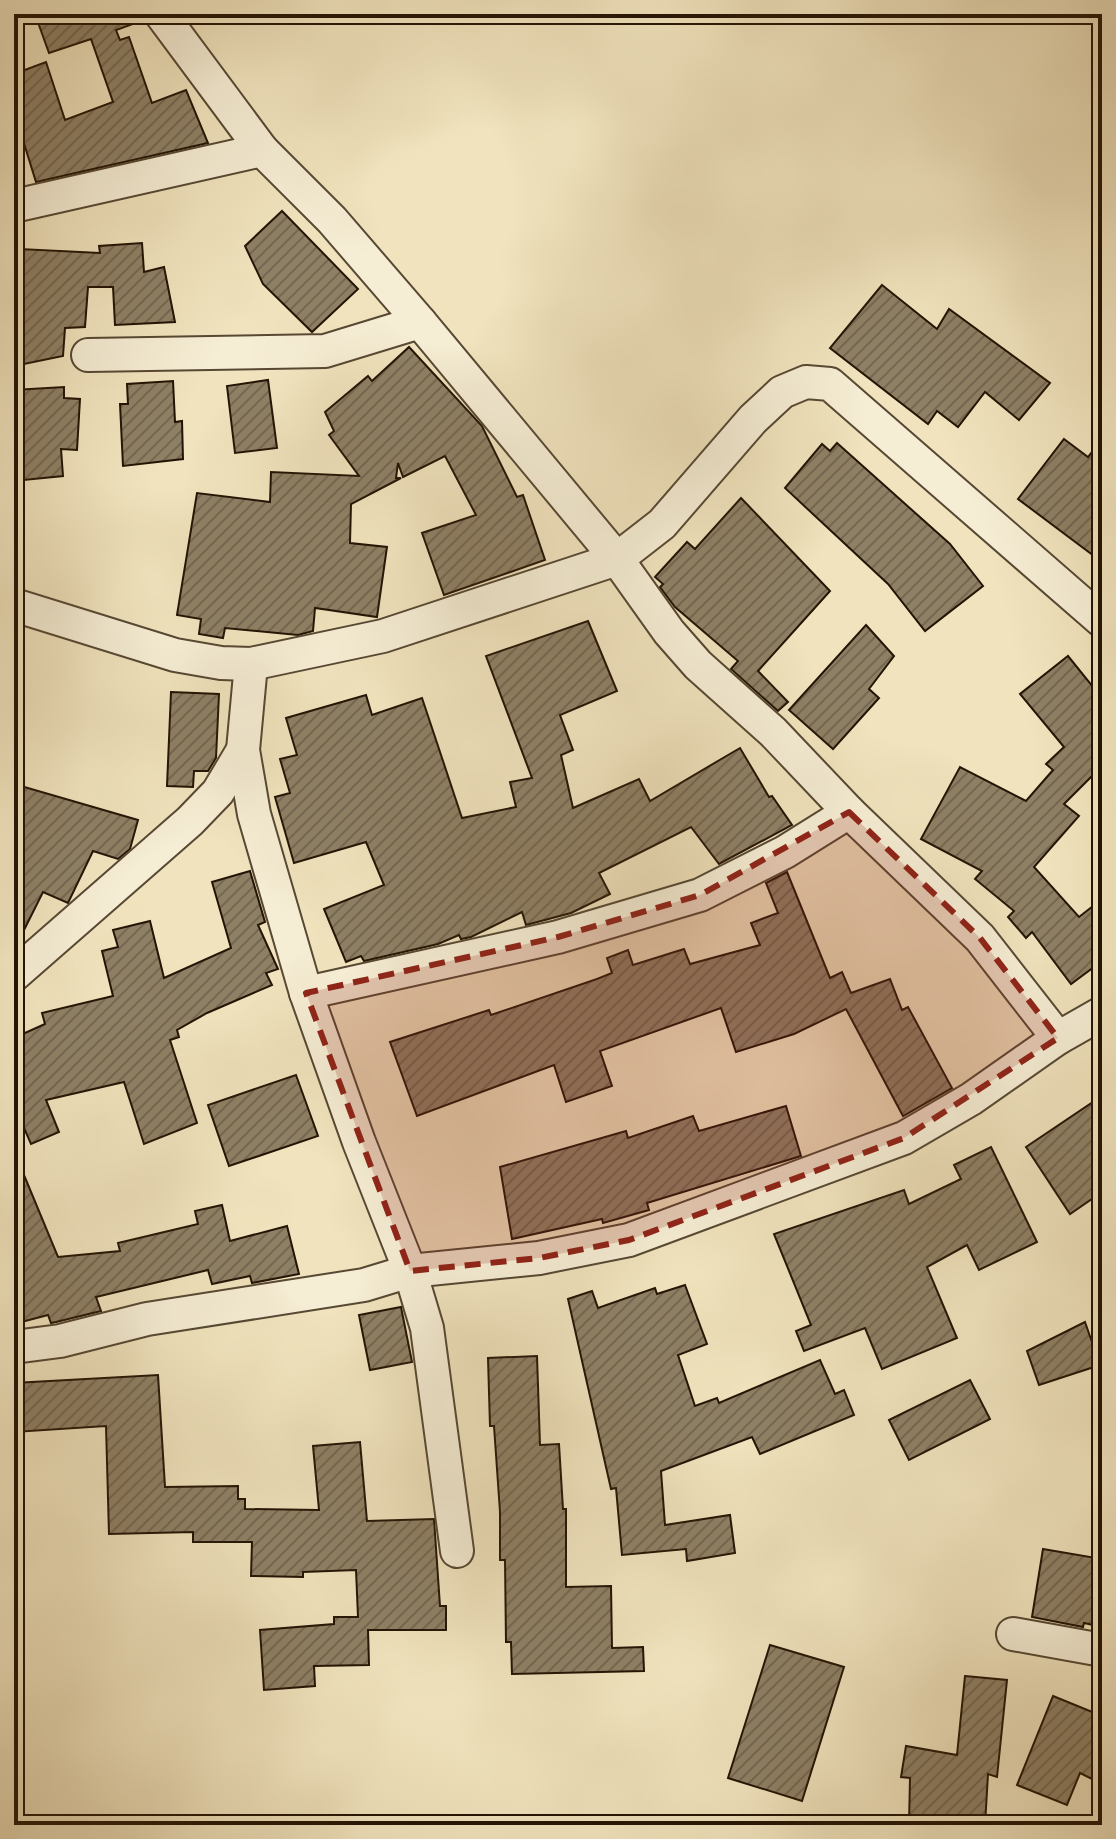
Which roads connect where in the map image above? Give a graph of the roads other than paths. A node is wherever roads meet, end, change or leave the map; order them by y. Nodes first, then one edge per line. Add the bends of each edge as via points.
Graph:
1 (161, 14) edge
2 (262, 150) junction
3 (14, 206) edge
4 (420, 322) junction
5 (88, 355) dead end
6 (617, 559) junction
7 (14, 605) edge
8 (1102, 621) edge
9 (251, 664) junction
10 (243, 750) junction
11 (849, 812) junction
12 (14, 975) edge
13 (306, 993) junction
14 (1102, 1013) edge
15 (1058, 1038) junction
16 (410, 1271) junction
17 (14, 1347) edge
18 (457, 1551) dead end
19 (1013, 1634) dead end
20 (1102, 1650) edge

1 - 2 street
2 - 3 street
2 - 4 street via 332,220
4 - 5 street via 325,351
4 - 6 street
6 - 8 street via 662,524 782,392 806,382 830,384
6 - 9 street via 383,636
6 - 11 street via 647,605 698,665 773,732
7 - 9 street via 175,655
9 - 10 street
10 - 12 street via 218,792 190,821
10 - 13 street via 254,814
11 - 13 street via 700,895 558,937
11 - 15 street via 980,938
13 - 16 street
14 - 15 street
15 - 16 street via 904,1138 629,1240 539,1258
16 - 17 street via 364,1285 147,1319
16 - 18 street via 427,1328
19 - 20 street

